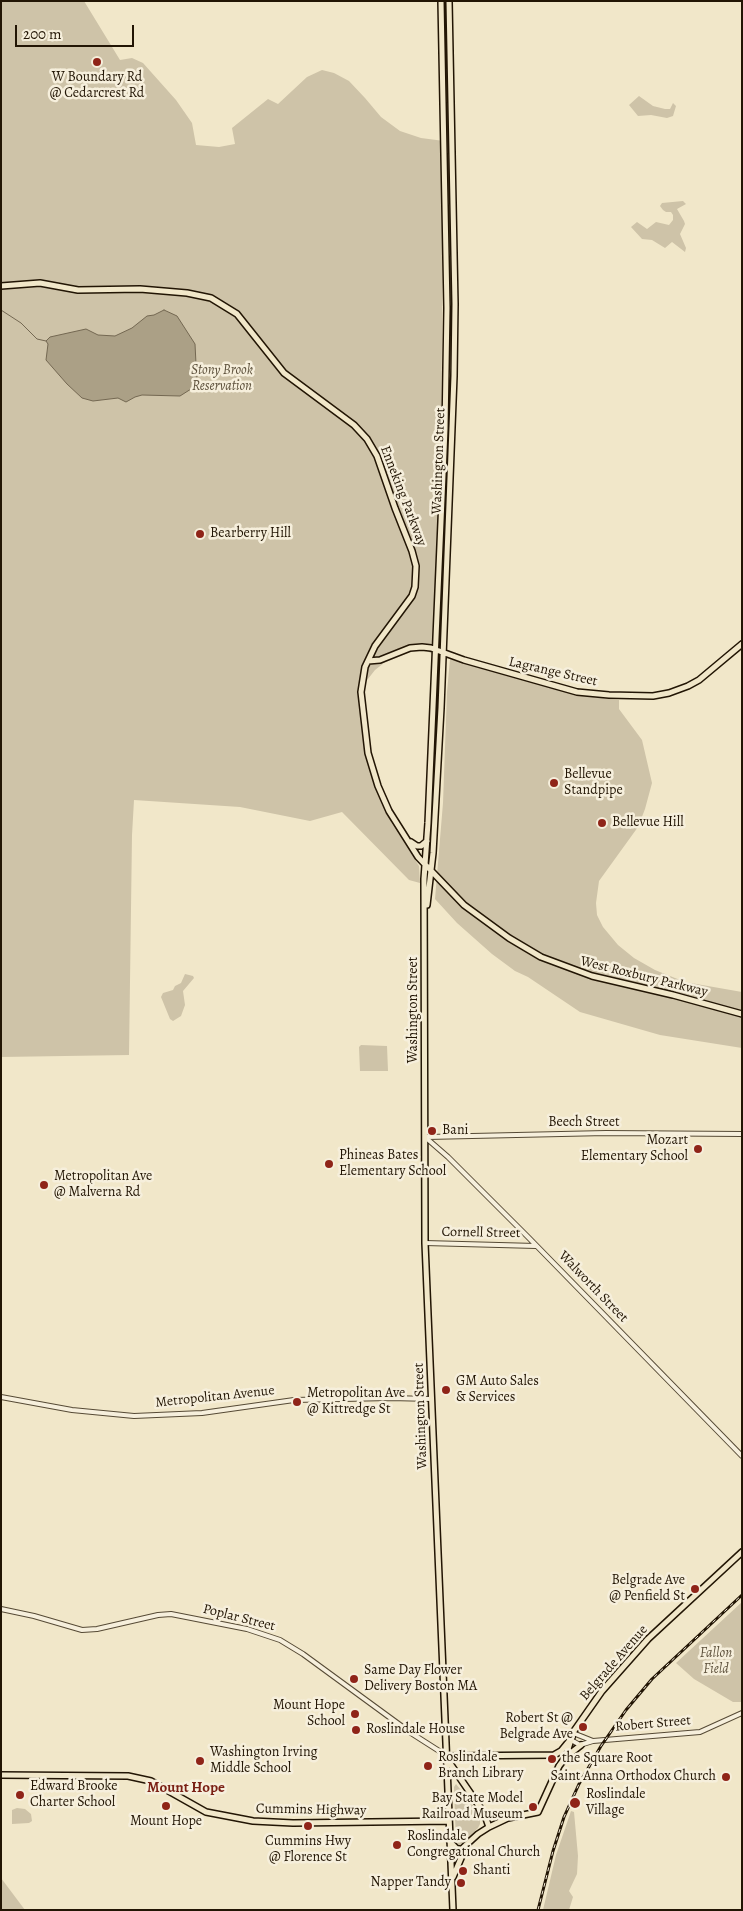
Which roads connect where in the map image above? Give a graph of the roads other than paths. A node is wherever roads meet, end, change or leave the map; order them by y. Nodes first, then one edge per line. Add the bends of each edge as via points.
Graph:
1 (441, 1) edge
2 (449, 1) edge
3 (1, 286) edge
4 (742, 644) edge
5 (436, 650) junction
6 (443, 654) junction
7 (368, 661) junction
8 (397, 825) junction
9 (427, 840) junction
10 (425, 866) junction
11 (431, 871) junction
12 (424, 920) junction
13 (742, 1014) edge
14 (742, 1134) edge
15 (426, 1136) junction
16 (425, 1243) junction
17 (536, 1246) junction
18 (1, 1397) edge
19 (432, 1399) junction
20 (742, 1456) edge
21 (742, 1552) edge
22 (1, 1609) edge
23 (742, 1713) edge
24 (573, 1733) junction
25 (571, 1740) junction
26 (593, 1740) junction
27 (581, 1744) junction
28 (554, 1755) junction
29 (447, 1756) junction
30 (565, 1758) junction
31 (559, 1766) junction
32 (1, 1775) edge
33 (463, 1784) junction
34 (448, 1789) junction
35 (449, 1822) junction
36 (489, 1827) junction
37 (450, 1841) junction
38 (467, 1844) junction
39 (453, 1878) junction
40 (453, 1910) edge

1 - 5 main road, Washington Street via 447,308
2 - 6 main road, Washington Street via 455,316
3 - 7 main road, Enneking Parkway via 40,283 78,290 140,288 211,298 237,314 284,373 354,425 377,456 416,566 412,596 375,646
4 - 6 main road, Lagrange Street via 688,686 669,693 637,696 570,690
5 - 6 main road, Lagrange Street
5 - 7 main road via 410,648 380,660
5 - 9 main road, Washington Street
6 - 11 main road, Washington Street
7 - 8 main road, Enneking Parkway via 361,692 368,753 382,796
8 - 9 main road via 413,844 421,846
8 - 10 main road, Enneking Parkway
9 - 10 main road, Washington Street
10 - 11 main road, West Roxbury Parkway
10 - 12 main road, Washington Street
11 - 12 main road, Washington Street
11 - 13 main road, West Roxbury Parkway via 487,923 541,957 592,976
12 - 15 main road, Washington Street
14 - 15 street, Beech Street
15 - 16 main road, Washington Street
15 - 17 street, Walworth Street
16 - 17 street, Cornell Street
16 - 19 main road, Washington Street
17 - 20 street, Walworth Street
18 - 19 street, Metropolitan Avenue via 72,1410 134,1416 202,1413 294,1400
19 - 29 main road, Washington Street
21 - 24 main road, Belgrade Avenue via 634,1653 598,1696
22 - 29 street, Poplar Street via 82,1630 171,1614 247,1629 280,1640 304,1654
23 - 26 street, Robert Street via 700,1732
24 - 25 main road, Belgrade Avenue
24 - 26 street, Robert Street
25 - 27 street
25 - 28 main road
25 - 30 main road, Belgrade Avenue
26 - 27 street, Robert Street
27 - 30 main road
28 - 29 main road
28 - 31 main road via 559,1758
29 - 33 main road, Poplar Street
29 - 34 main road, Washington Street
30 - 31 main road, Belgrade Avenue
31 - 36 main road, Belgrade Avenue via 538,1812 511,1817
32 - 35 main road, Cummins Highway via 128,1776 150,1781 206,1812 253,1821
33 - 34 main road via 454,1781
33 - 36 main road, Poplar Street via 484,1813
34 - 35 main road, Washington Street
35 - 37 main road, Washington Street
36 - 38 main road
37 - 38 main road via 457,1849
37 - 39 main road, Washington Street
38 - 39 main road
39 - 40 main road, Washington Street

